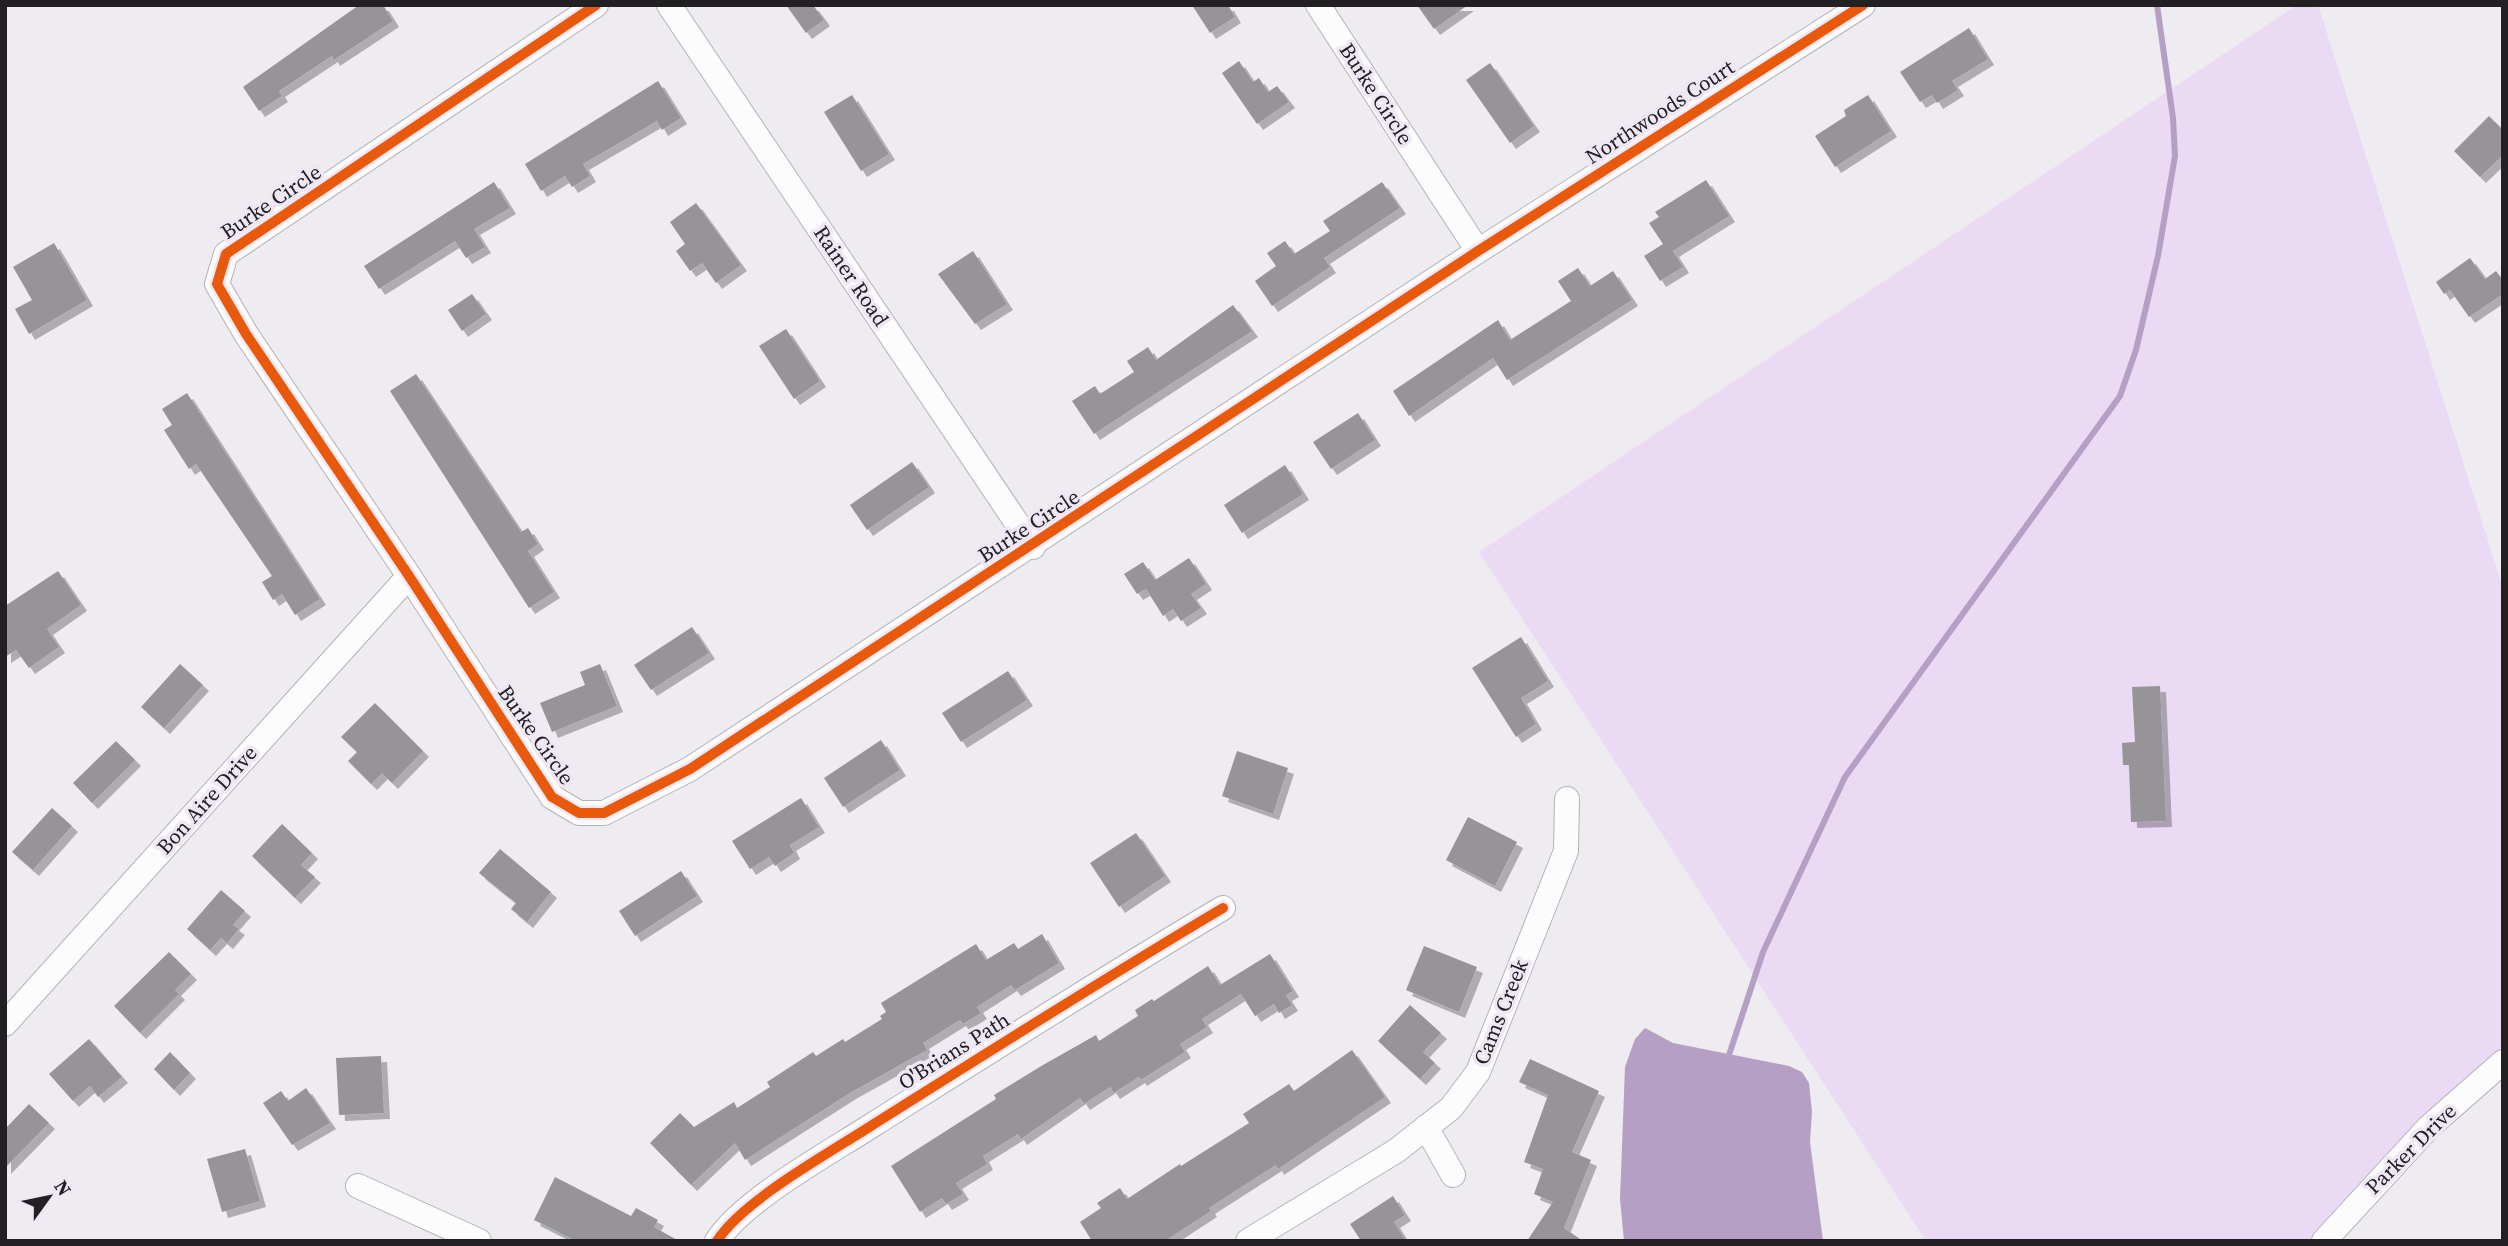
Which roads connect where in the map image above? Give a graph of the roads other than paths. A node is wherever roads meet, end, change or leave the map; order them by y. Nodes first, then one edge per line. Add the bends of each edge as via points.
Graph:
1 (596, 5) edge
2 (669, 5) edge
3 (1318, 5) edge
4 (1863, 5) edge
5 (1478, 251) junction
6 (1032, 547) junction
7 (409, 576) junction
8 (1567, 799) dead end
9 (1223, 908) dead end
10 (5, 1024) edge
11 (2503, 1062) edge
12 (1426, 1127) junction
13 (1453, 1175) dead end
14 (358, 1186) dead end
15 (480, 1241) edge
16 (717, 1241) edge
17 (1248, 1241) edge
18 (2325, 1241) edge

1 - 7 street, Burke Circle via 226,254 217,284
2 - 6 street, Rainer Road
3 - 5 street, Burke Circle
4 - 5 street, Northwoods Court
5 - 6 street, Burke Circle
6 - 7 street, Burke Circle via 690,769 604,813 579,813 552,797
7 - 10 street, Bon Aire Drive
8 - 12 street, Cams Creek via 1566,851 1478,1072 1451,1108
9 - 16 street, O'Brians Path via 815,1162 729,1222
11 - 18 street, Parker Drive via 2429,1127
12 - 13 street
12 - 17 street, Cams Creek via 1396,1151
14 - 15 street

